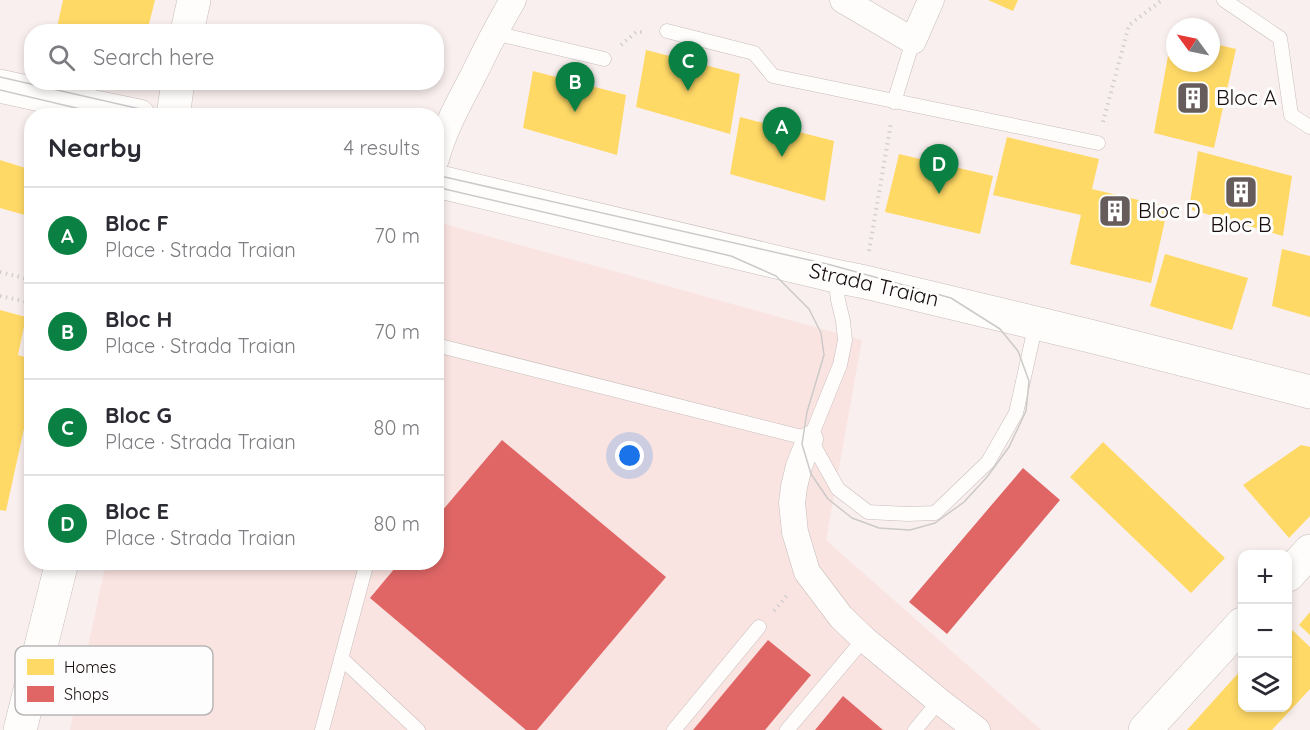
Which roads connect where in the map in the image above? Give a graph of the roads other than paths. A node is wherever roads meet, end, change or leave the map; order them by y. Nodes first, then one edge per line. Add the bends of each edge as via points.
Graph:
1 (194, 0) edge
2 (513, 0) edge
3 (843, 0) edge
4 (931, 0) edge
5 (1224, 0) edge
6 (189, 24) edge
7 (667, 31) road end
8 (494, 33) junction
9 (914, 41) junction
10 (604, 59) road end
11 (0, 86) edge
12 (177, 90) edge
13 (894, 102) junction
14 (100, 108) edge
15 (174, 108) edge
16 (1310, 127) edge
17 (444, 136) edge
18 (1098, 143) road end
19 (444, 183) edge
20 (850, 279) junction
21 (1036, 324) junction
22 (444, 347) edge
23 (1310, 392) edge
24 (810, 439) junction
25 (1310, 551) edge
26 (60, 570) edge
27 (365, 570) edge
28 (1292, 570) edge
29 (759, 627) road end
30 (1238, 628) edge
31 (864, 639) junction
32 (41, 646) edge
33 (341, 658) junction
34 (939, 701) junction
35 (24, 715) edge
36 (20, 730) edge
37 (322, 730) edge
38 (418, 730) edge
39 (674, 730) edge
40 (787, 730) edge
41 (915, 730) edge
42 (976, 730) edge
43 (1144, 730) edge

1 - 6 main road
2 - 8 street
3 - 9 street
4 - 9 street
5 - 16 lane via 1280,38 1291,115
7 - 13 lane via 754,53 772,76
8 - 10 lane
8 - 17 street
9 - 13 lane
11 - 14 main road
12 - 15 main road
13 - 18 lane
19 - 20 main road, Strada Traian
20 - 21 main road, Strada Traian
20 - 24 lane via 838,300 845,340 840,365
21 - 23 main road, Strada Traian
21 - 24 lane via 1016,413 988,462 935,513 868,512 838,489
22 - 24 lane
24 - 31 street via 794,487 795,532 807,572 841,617
25 - 28 main road
26 - 32 main road
27 - 33 lane
29 - 39 lane
30 - 43 main road
31 - 34 street
31 - 40 lane
33 - 37 lane
33 - 38 lane
34 - 41 lane
34 - 42 street
35 - 36 main road

